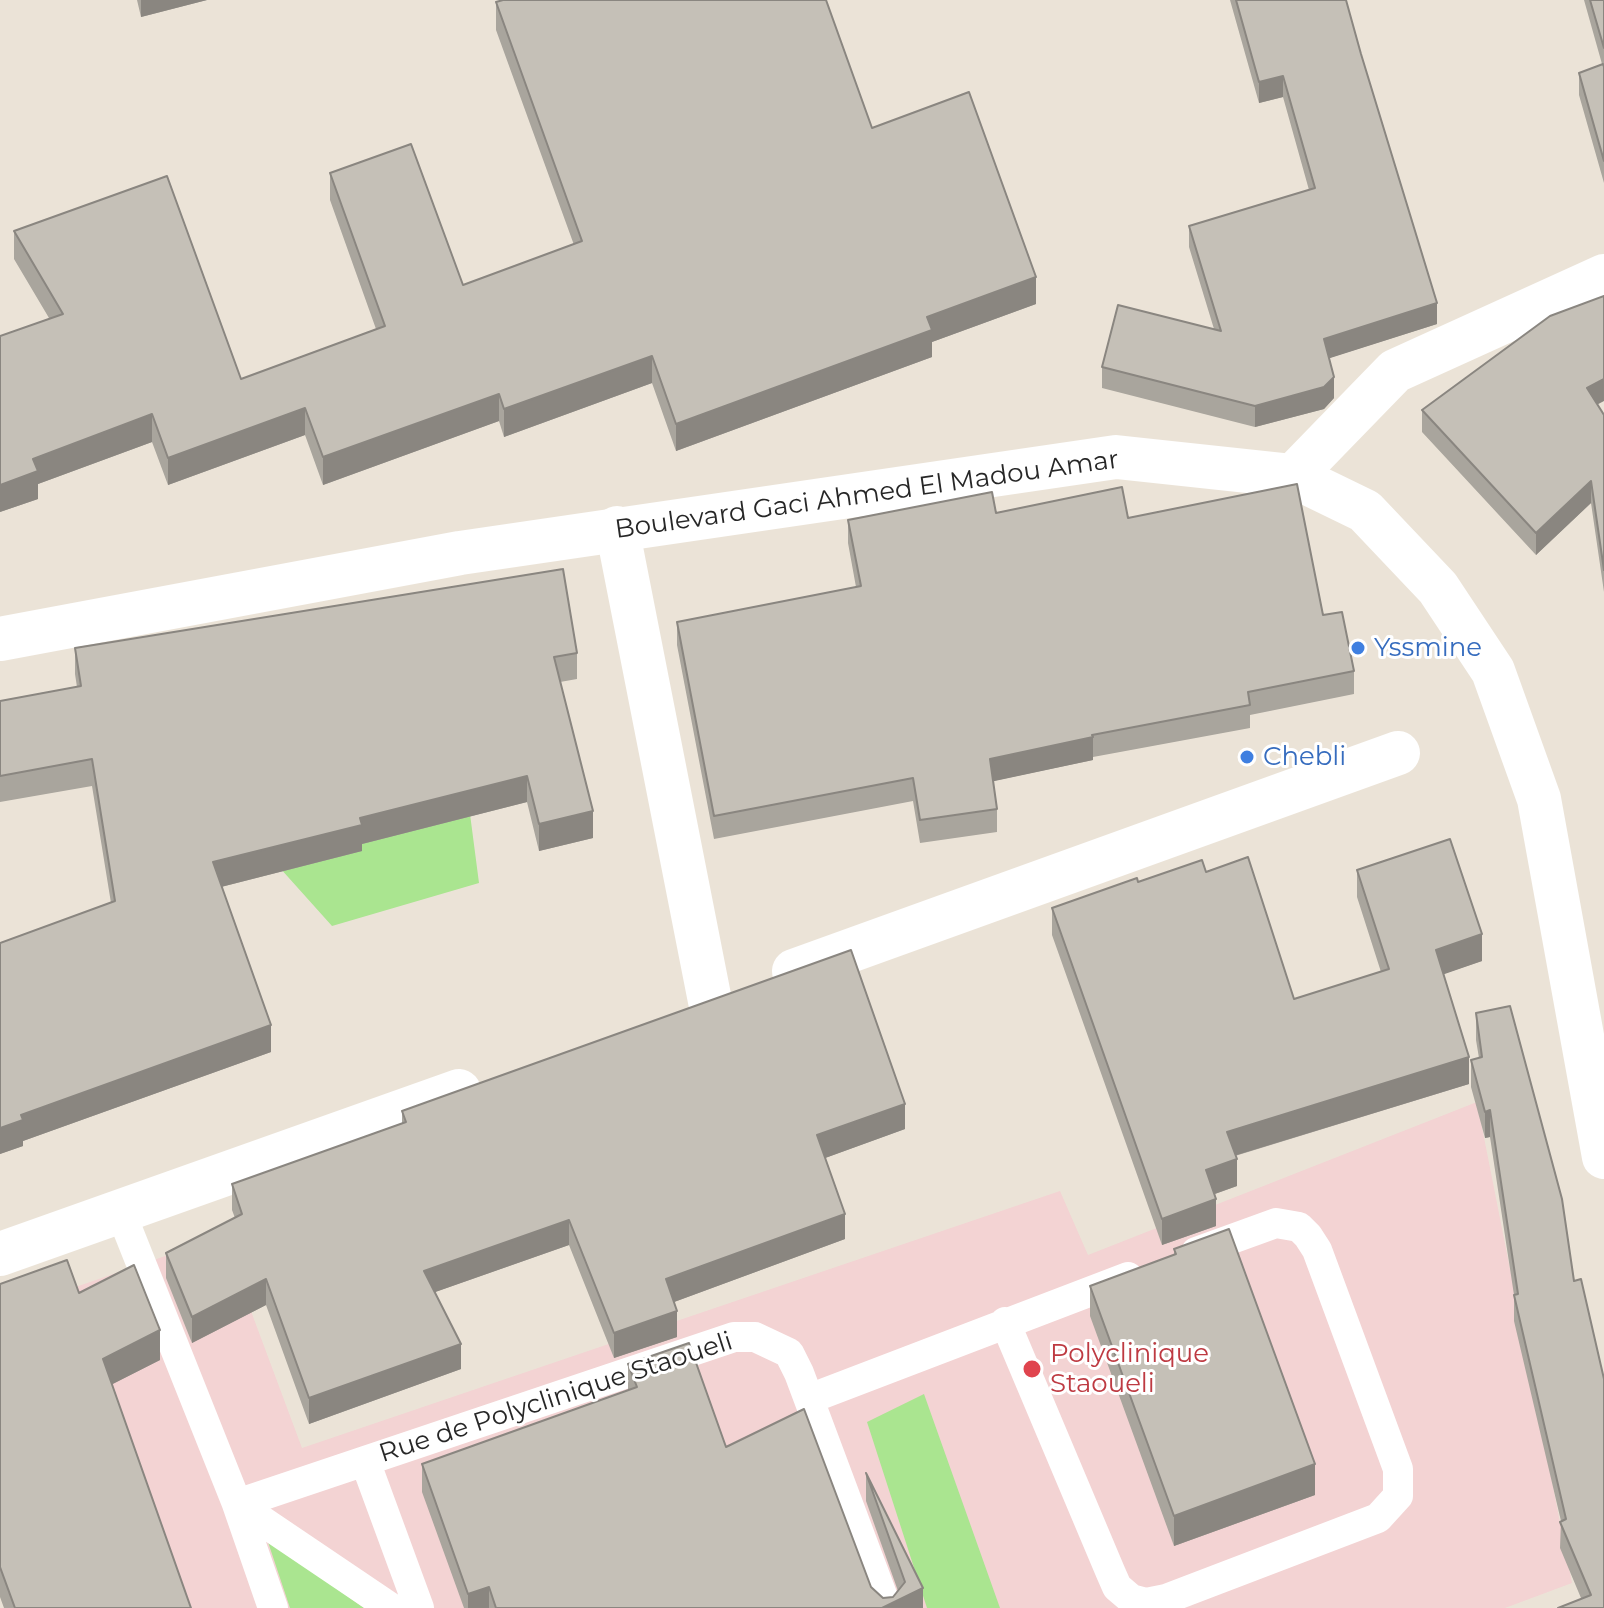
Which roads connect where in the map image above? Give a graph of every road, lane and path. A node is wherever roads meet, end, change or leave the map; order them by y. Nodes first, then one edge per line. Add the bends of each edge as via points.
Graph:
1 (1604, 276) edge
2 (1293, 476) junction
3 (617, 528) junction
4 (0, 639) edge
5 (1398, 753) dead end
6 (710, 1001) junction
7 (666, 1017) edge
8 (504, 1075) edge
9 (1604, 1157) edge
10 (121, 1213) junction
11 (0, 1254) edge
12 (1005, 1322) junction
13 (809, 1399) junction
14 (365, 1461) junction
15 (237, 1504) junction
16 (273, 1608) edge
17 (391, 1608) edge
18 (419, 1608) edge
19 (887, 1608) edge

1 - 2 street via 1395,371
2 - 3 street, Boulevard Gaci Ahmed El Madou Amar via 1116,457
2 - 9 street, Boulevard Gaci Ahmed El Madou Amar via 1365,511 1438,588 1493,671 1539,799
3 - 4 street, Boulevard Gaci Ahmed El Madou Amar
3 - 6 street
5 - 6 street
6 - 7 street
8 - 10 street
10 - 11 street
10 - 15 lane
12 - 12 lane via 1117,1587 1131,1599 1166,1599 1378,1518 1398,1496 1398,1469 1317,1250 1299,1227 1276,1223
12 - 13 lane
13 - 14 lane, Rue de Polyclinique Staoueli via 789,1353 755,1337 734,1337
13 - 19 lane, Rue de Polyclinique Staoueli
14 - 15 lane, Rue de Polyclinique Staoueli
14 - 18 lane, Rue de Polyclinique Staoueli
15 - 16 lane
15 - 17 lane

